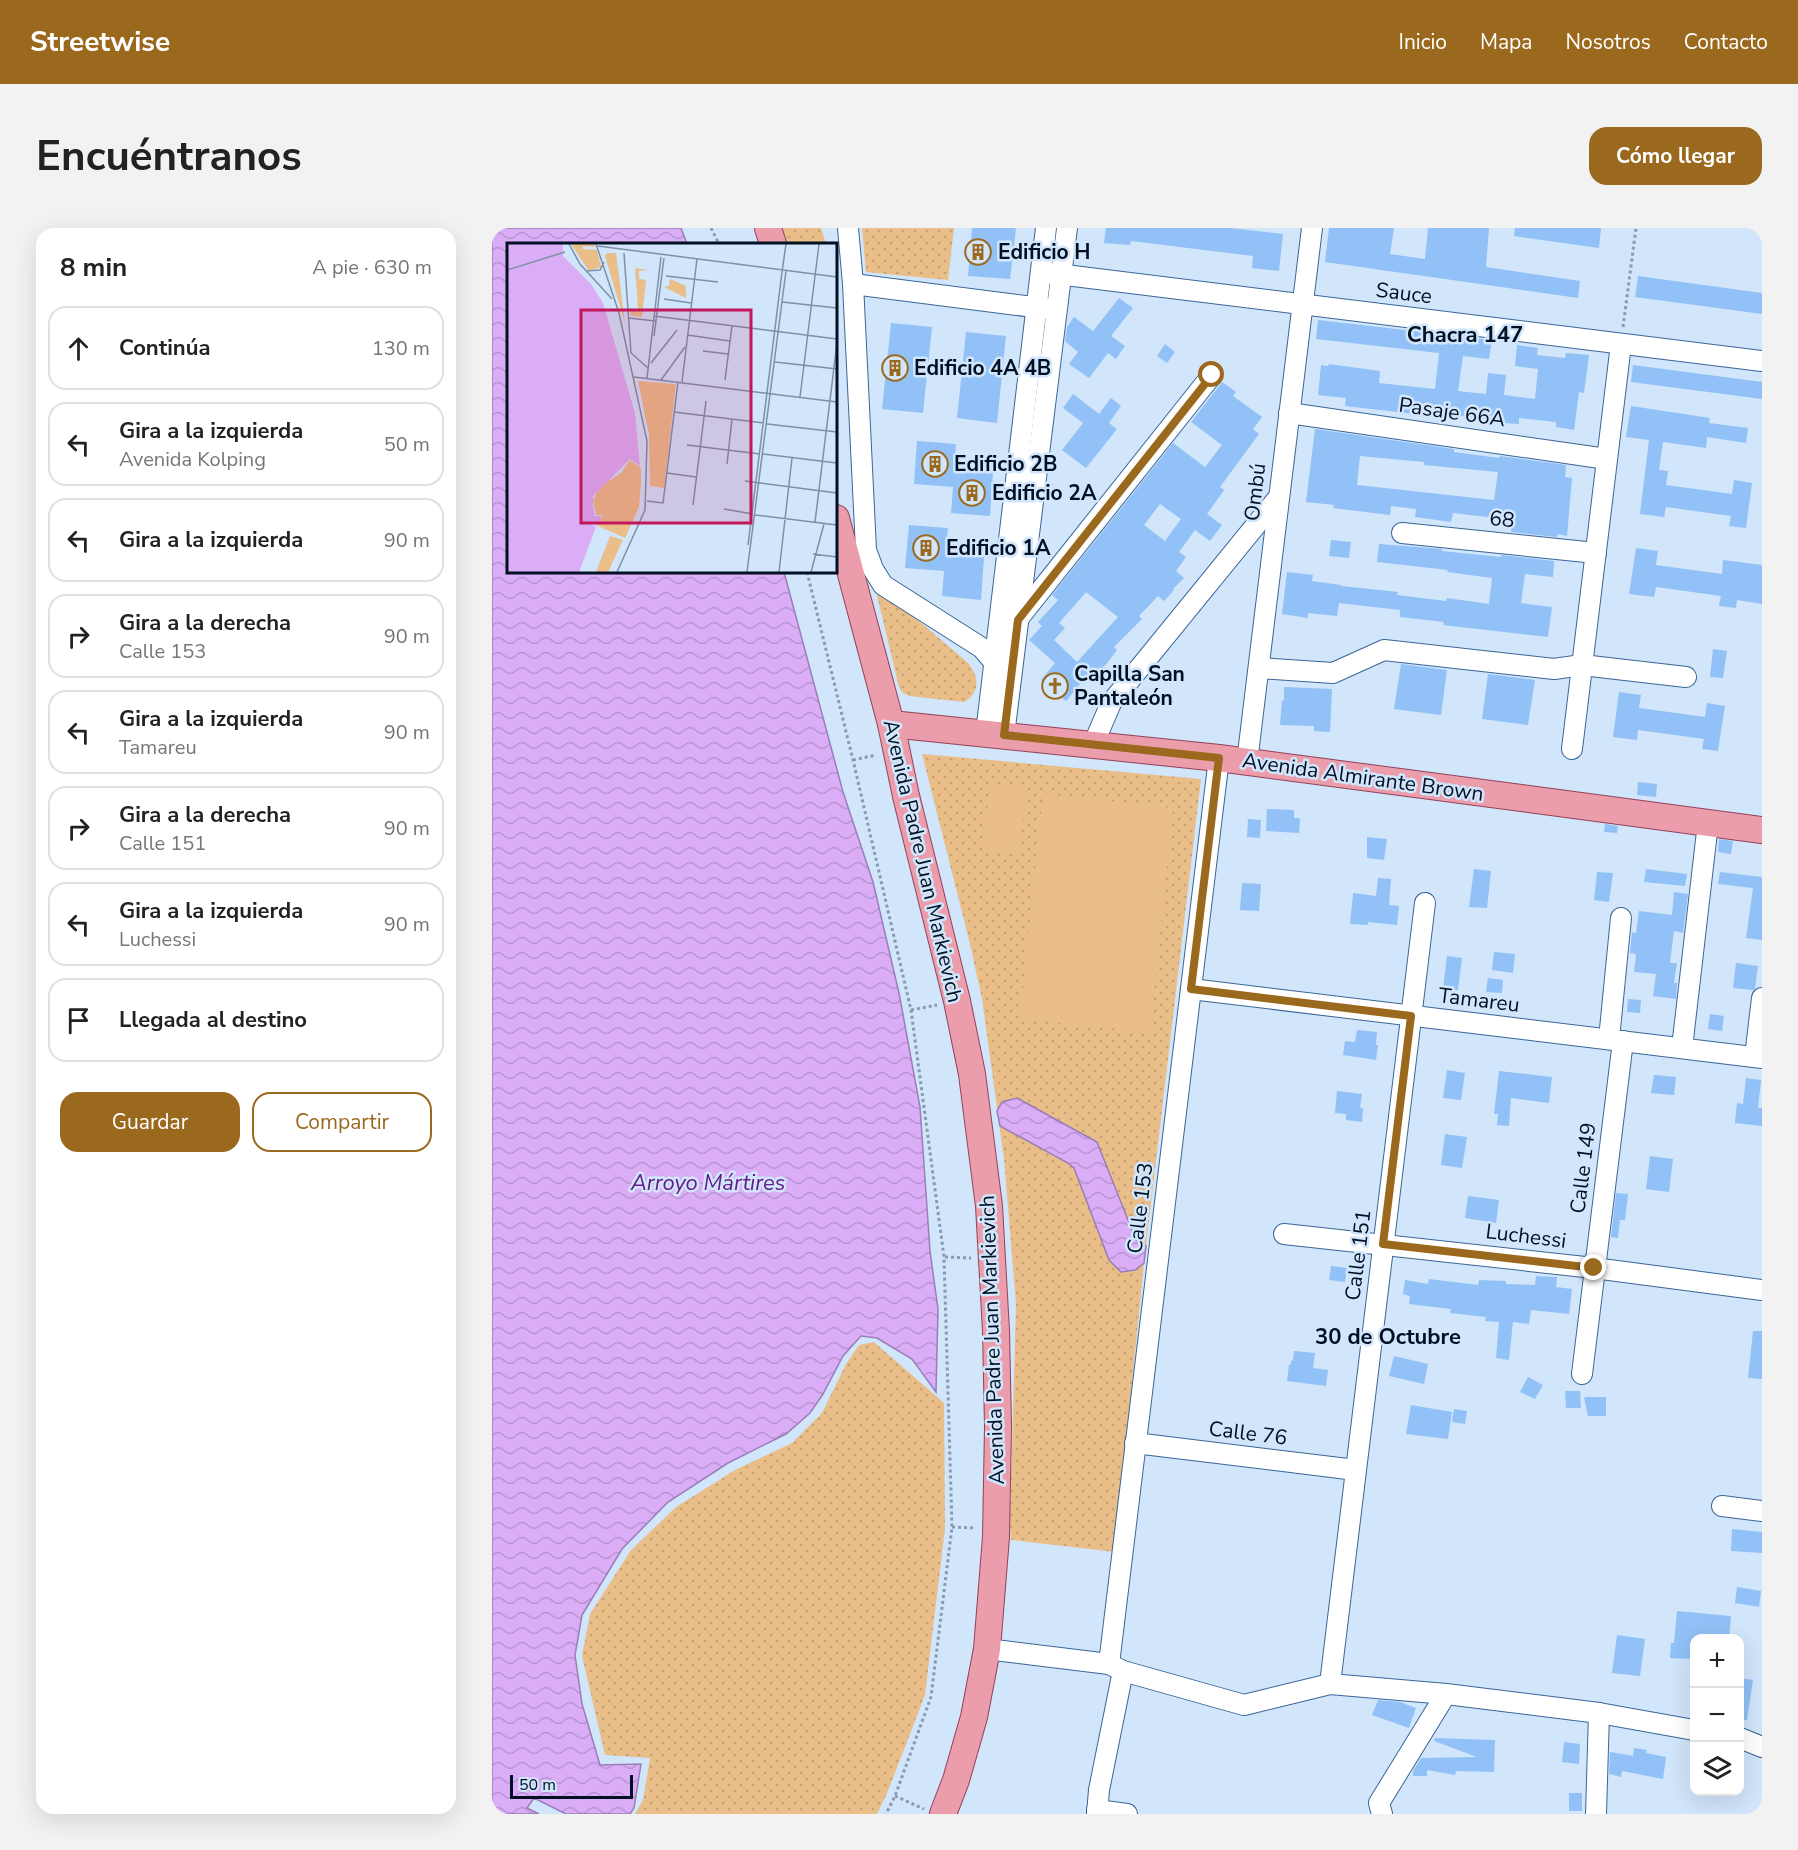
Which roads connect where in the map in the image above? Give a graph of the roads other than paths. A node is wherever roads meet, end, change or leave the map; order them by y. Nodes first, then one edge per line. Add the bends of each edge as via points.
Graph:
1 (768, 228) edge
2 (848, 228) edge
3 (1046, 228) edge
4 (1067, 228) edge
5 (1312, 228) edge
6 (773, 243) edge
7 (1041, 272) junction
8 (1061, 274) junction
9 (853, 284) junction
10 (1303, 304) junction
11 (1037, 308) junction
12 (1057, 310) junction
13 (1621, 344) junction
14 (1762, 361) edge
15 (1212, 375) dead end
16 (1289, 413) junction
17 (1607, 459) junction
18 (1278, 498) junction
19 (837, 522) edge
20 (1402, 533) dead end
21 (1596, 553) junction
22 (1018, 620) junction
23 (994, 662) junction
24 (1582, 664) junction
25 (1259, 668) junction
26 (1686, 677) dead end
27 (891, 724) junction
28 (995, 734) junction
29 (1093, 745) junction
30 (1572, 749) dead end
31 (1219, 758) junction
32 (1247, 762) junction
33 (1708, 823) junction
34 (1762, 830) edge
35 (1425, 903) dead end
36 (1621, 918) dead end
37 (1191, 989) junction
38 (1762, 998) edge
39 (1411, 1016) junction
40 (1616, 1040) junction
41 (1682, 1048) junction
42 (1758, 1058) edge
43 (1284, 1234) dead end
44 (1383, 1244) junction
45 (1594, 1268) junction
46 (1762, 1290) edge
47 (1582, 1374) dead end
48 (1135, 1443) junction
49 (1356, 1470) junction
50 (1722, 1506) dead end
51 (1762, 1511) edge
52 (987, 1649) junction
53 (1116, 1667) junction
54 (1330, 1684) junction
55 (1446, 1694) junction
56 (1599, 1713) junction
57 (1690, 1729) edge
58 (1744, 1740) edge
59 (1762, 1747) edge
60 (932, 1807) edge
61 (1377, 1810) edge
62 (1097, 1812) edge
63 (1127, 1814) edge
64 (1596, 1814) edge

1 - 6 main road
2 - 9 street
3 - 7 street
4 - 8 street
5 - 10 street, Ombú
7 - 8 street, Sauce
7 - 11 street
8 - 10 street, Sauce
8 - 12 street
9 - 11 street
9 - 23 street via 866,550 873,569 883,585 982,648
10 - 13 street, Sauce
10 - 16 street, Ombú
11 - 12 street
11 - 23 street
12 - 22 street
13 - 14 street, Sauce
13 - 17 street
15 - 22 street
16 - 17 street, Pasaje 66A
16 - 18 street, Ombú
17 - 21 street
18 - 25 street, Ombú
18 - 29 street via 1111,703
19 - 27 main road, Avenida Padre Juan Markievich
20 - 21 street, 68
21 - 24 street
22 - 28 street
23 - 28 street
24 - 25 street via 1554,669 1384,650 1333,673
24 - 26 street
24 - 30 street
25 - 32 street, Ombú
27 - 28 main road, Avenida Almirante Brown
27 - 52 main road, Avenida Padre Juan Markievich via 970,1063 989,1206 998,1426 997,1530
28 - 29 main road, Avenida Almirante Brown
29 - 31 main road, Avenida Almirante Brown
31 - 32 main road, Avenida Almirante Brown
31 - 37 street, Calle 153
32 - 33 main road, Avenida Almirante Brown
33 - 34 main road, Avenida Almirante Brown
33 - 41 street
35 - 39 street, Calle 151
36 - 40 street, Calle 149
37 - 39 street, Tamareu
37 - 48 street, Calle 153
38 - 42 street
39 - 40 street, Tamareu
39 - 44 street, Calle 151
40 - 41 street, Tamareu
40 - 45 street, Calle 149
41 - 42 street, Tamareu
43 - 44 street, Luchessi
44 - 45 street, Luchessi
44 - 49 street, Calle 151
45 - 46 street, Luchessi
45 - 47 street, Calle 149
48 - 49 street, Calle 76
48 - 53 street, Calle 153
49 - 54 street, Calle 151
50 - 51 street
52 - 53 street
52 - 60 main road, Avenida Padre Juan Markievich via 974,1717 956,1780
53 - 54 street via 1244,1705
53 - 62 street, Calle 153
54 - 55 street
55 - 56 street
55 - 61 street
56 - 57 street
56 - 64 street
58 - 59 street
62 - 63 street

